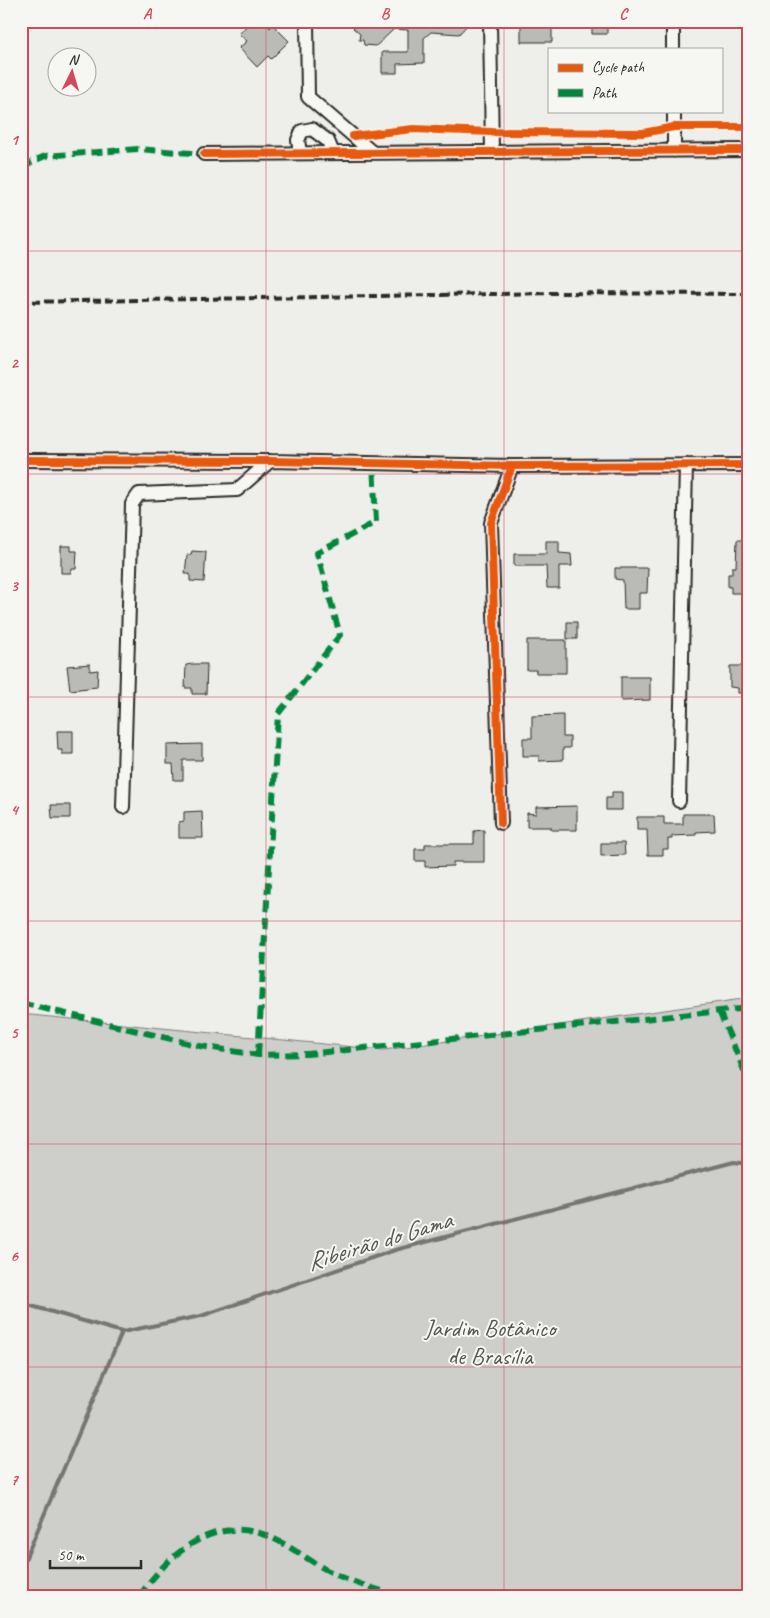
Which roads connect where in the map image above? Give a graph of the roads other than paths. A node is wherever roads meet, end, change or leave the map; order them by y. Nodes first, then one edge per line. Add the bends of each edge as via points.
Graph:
1 (307, 21) edge
2 (490, 21) edge
3 (673, 21) edge
4 (673, 48) edge
5 (674, 112) edge
6 (749, 150) edge
7 (674, 151) junction
8 (492, 152) junction
9 (334, 153) junction
10 (373, 153) junction
11 (204, 154) dead end
12 (300, 154) junction
13 (21, 460) edge
14 (270, 461) junction
15 (686, 465) junction
16 (749, 465) edge
17 (512, 466) junction
18 (679, 801) dead end
19 (124, 807) dead end
20 (501, 823) dead end

1 - 10 street via 308,97
2 - 8 street
3 - 4 street
5 - 7 street
6 - 7 street
7 - 8 street
8 - 10 street
9 - 10 street
9 - 12 street
9 - 12 street via 328,141 312,129 302,131 298,140
11 - 12 street
13 - 14 street
14 - 17 street
14 - 19 street via 237,490 139,494 132,504
15 - 16 street
15 - 17 street
15 - 18 street
17 - 20 street via 491,523

